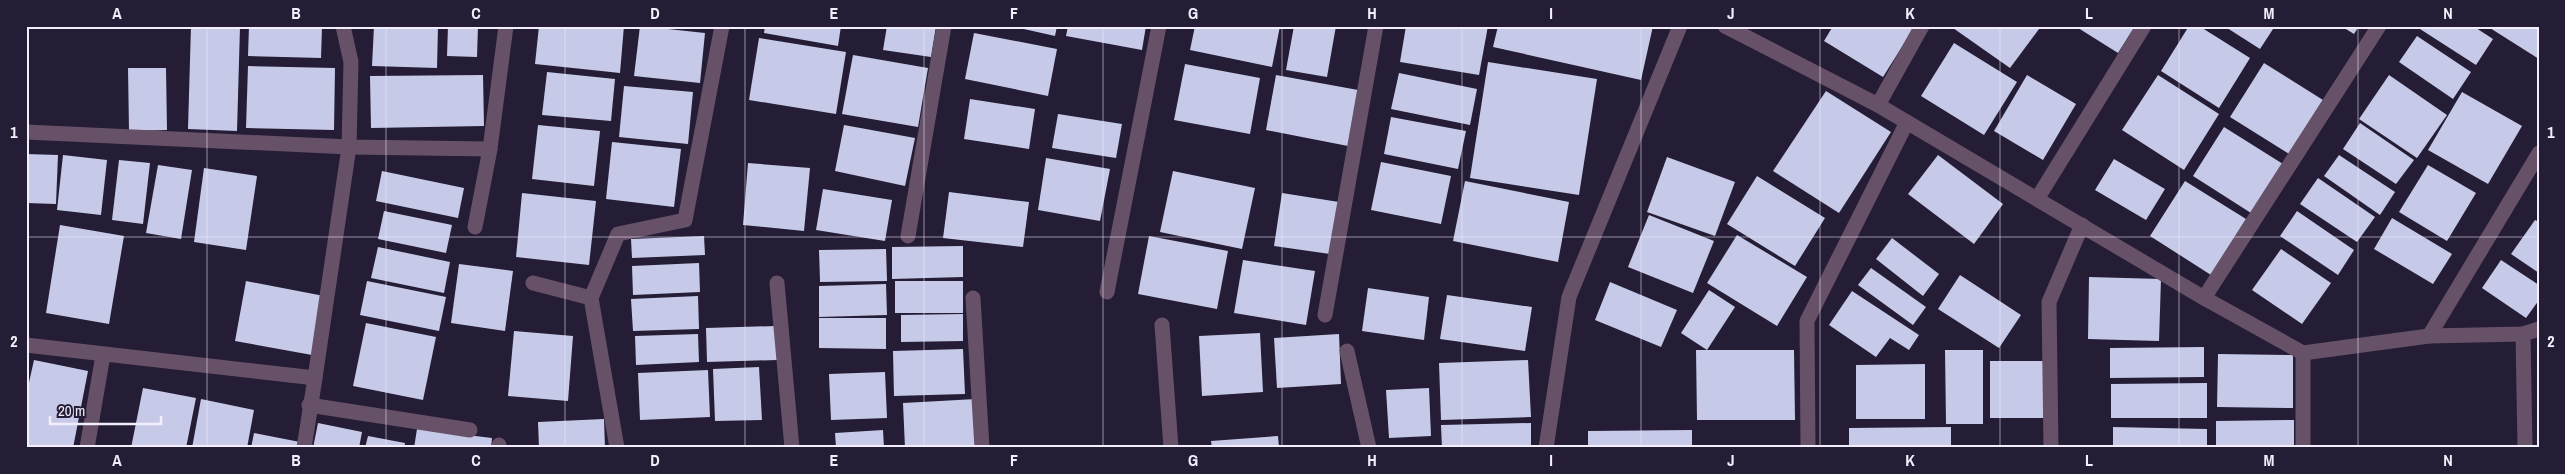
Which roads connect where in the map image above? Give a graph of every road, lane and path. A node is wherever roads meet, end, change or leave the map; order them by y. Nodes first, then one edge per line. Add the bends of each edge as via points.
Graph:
1 (343, 26) edge
2 (506, 26) edge
3 (722, 26) edge
4 (944, 26) edge
5 (1159, 26) edge
6 (1376, 26) edge
7 (1680, 26) edge
8 (1725, 26) edge
9 (1922, 26) edge
10 (2144, 26) edge
11 (2379, 26) edge
12 (1878, 105) junction
13 (1907, 122) junction
14 (26, 132) edge
15 (348, 147) junction
16 (490, 149) junction
17 (2539, 153) edge
18 (2037, 199) junction
19 (2082, 225) junction
20 (475, 227) dead end
21 (908, 236) dead end
22 (533, 283) dead end
23 (777, 283) dead end
24 (1108, 292) dead end
25 (591, 298) junction
26 (973, 298) dead end
27 (2204, 298) junction
28 (1325, 315) dead end
29 (1162, 325) dead end
30 (2539, 329) edge
31 (2523, 334) junction
32 (2429, 336) junction
33 (26, 345) edge
34 (1347, 351) dead end
35 (2303, 353) junction
36 (103, 355) junction
37 (315, 378) junction
38 (309, 405) junction
39 (470, 430) dead end
40 (87, 448) edge
41 (304, 448) edge
42 (617, 448) edge
43 (792, 448) edge
44 (982, 448) edge
45 (1171, 448) edge
46 (1368, 448) edge
47 (1546, 448) edge
48 (1808, 448) edge
49 (2051, 448) edge
50 (2303, 448) edge
51 (2525, 448) edge

1 - 15 street via 352,62
2 - 16 street
3 - 25 street via 685,220 618,234
4 - 21 street
5 - 24 street
6 - 28 street
7 - 47 street via 1569,297
8 - 12 street
9 - 12 street
10 - 18 street
11 - 27 street
12 - 13 street
13 - 18 street
13 - 48 street via 1806,321
14 - 15 street
15 - 16 street
15 - 37 street
16 - 20 street
17 - 32 street
18 - 19 street
19 - 27 street
19 - 49 street via 2049,302
22 - 25 street
23 - 43 street
25 - 42 street
26 - 44 street
27 - 35 street
29 - 45 street
30 - 31 street
31 - 32 street
31 - 51 street
32 - 35 street
33 - 36 street
34 - 46 street
35 - 50 street
36 - 37 street
36 - 40 street
37 - 38 street
38 - 39 street
38 - 41 street

